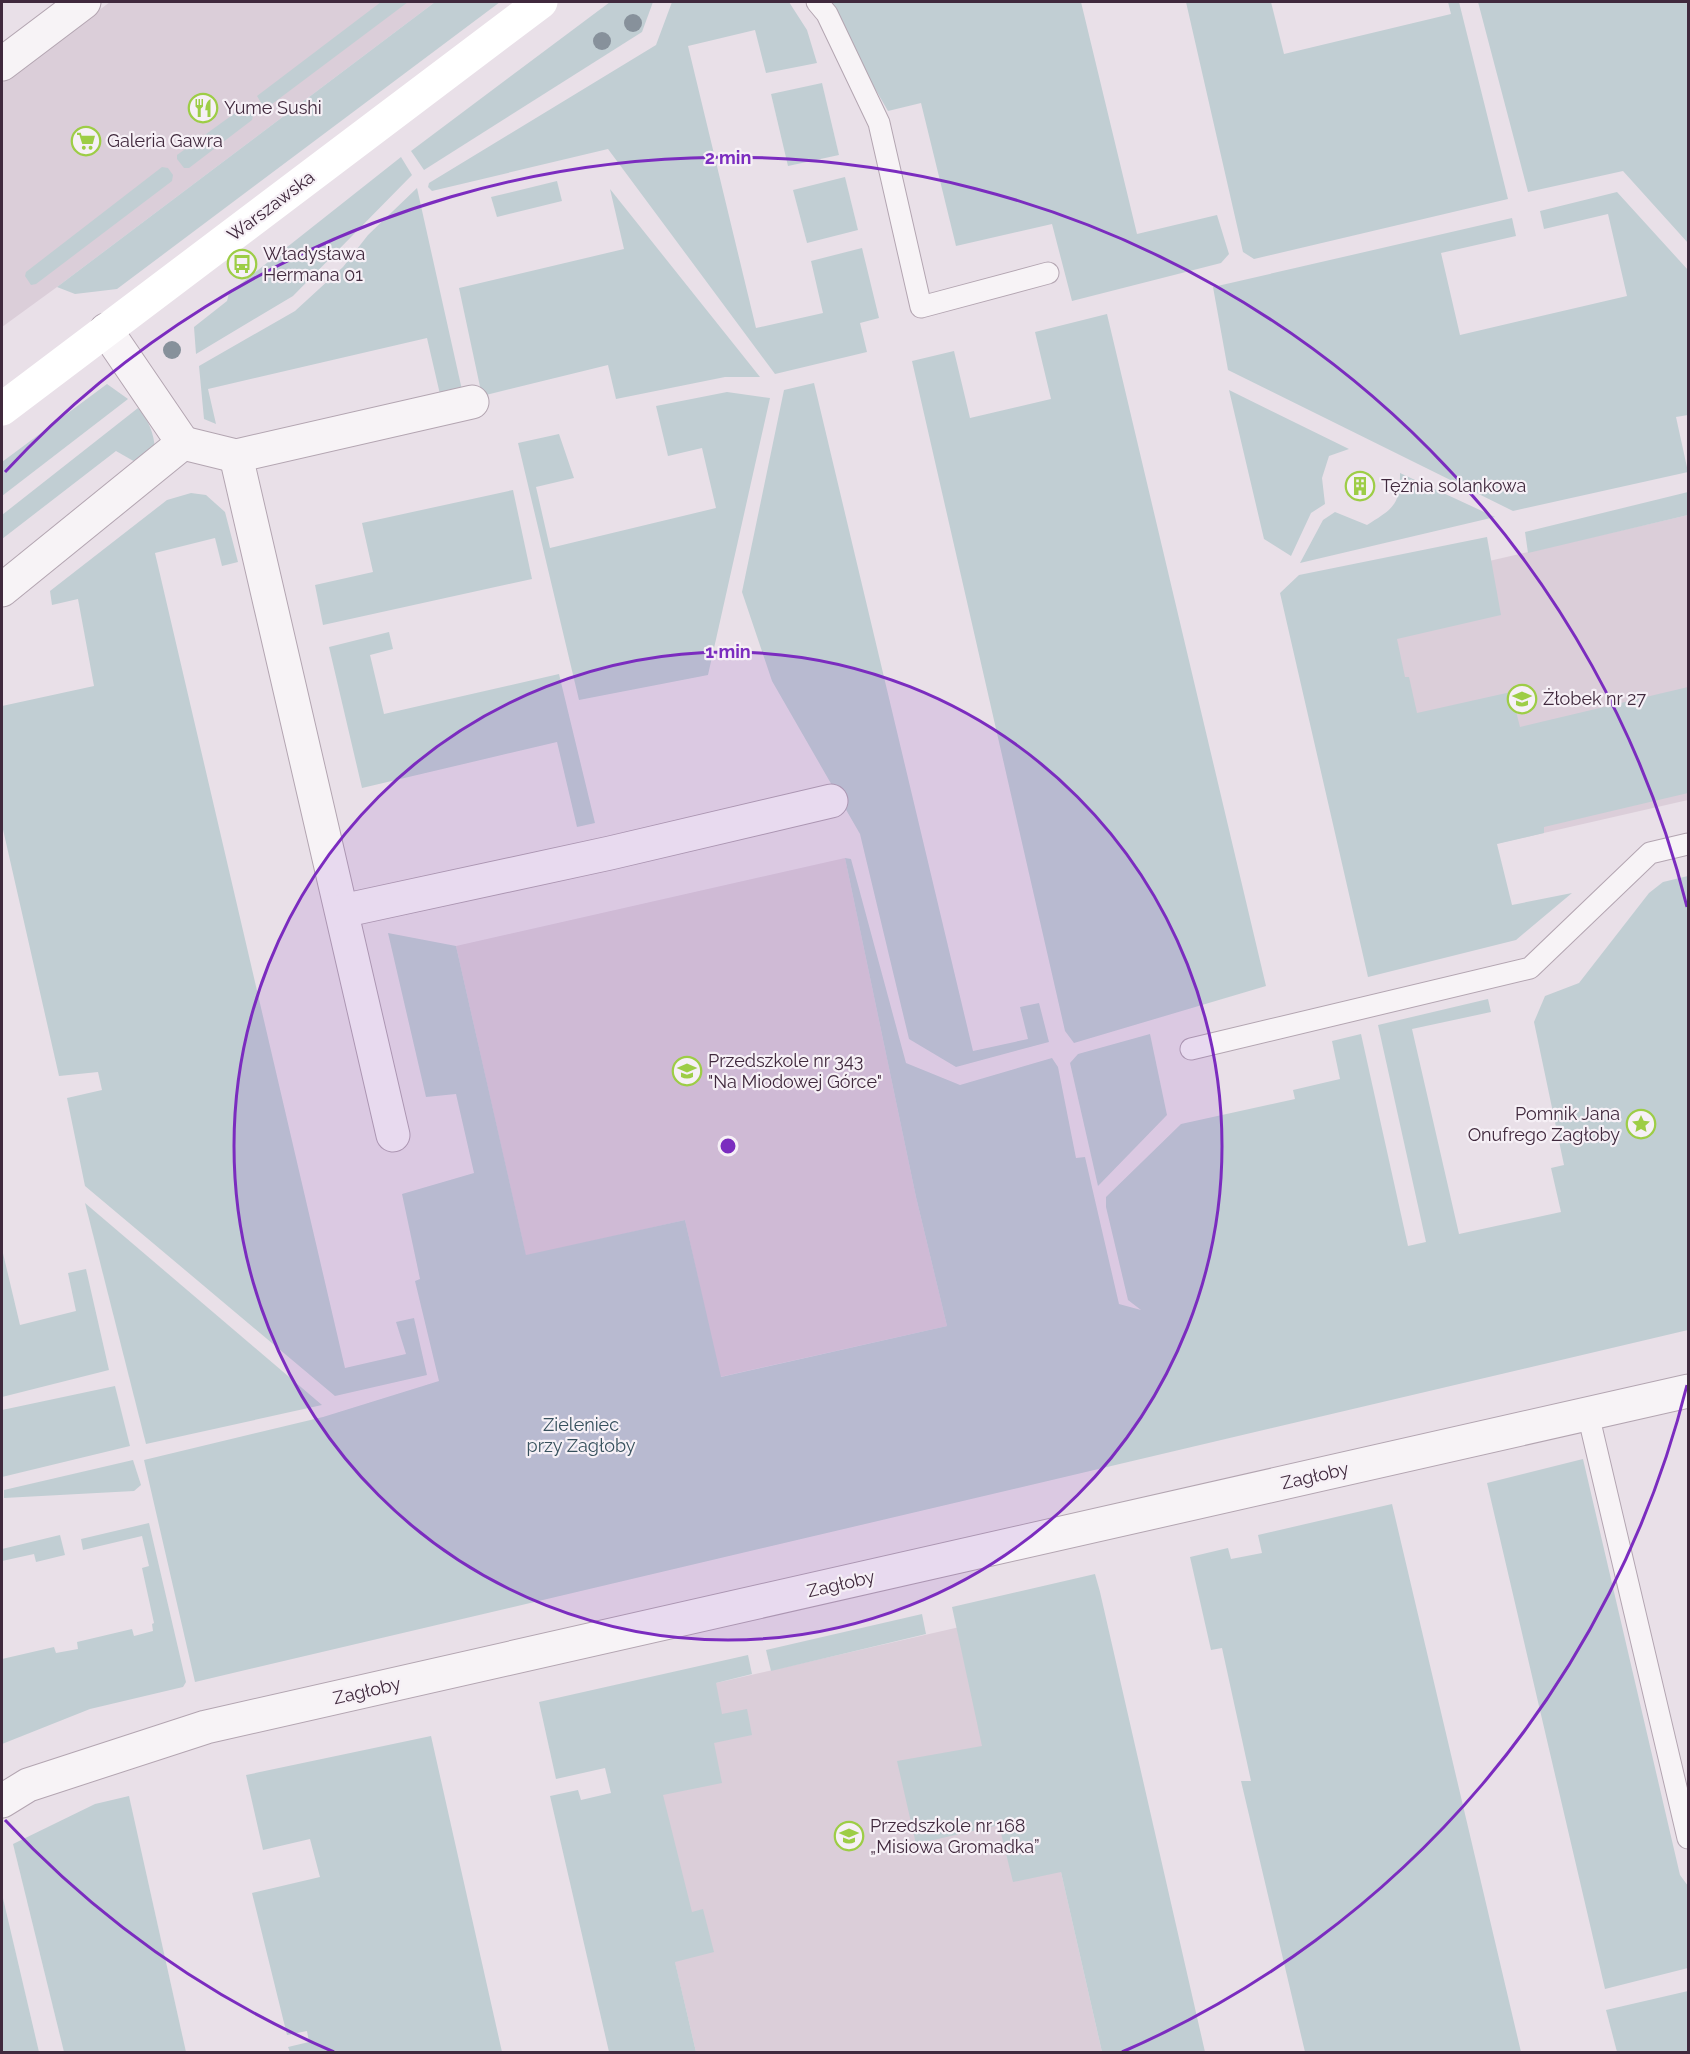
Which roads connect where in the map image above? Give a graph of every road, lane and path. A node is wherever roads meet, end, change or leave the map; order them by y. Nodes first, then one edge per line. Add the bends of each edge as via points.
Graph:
1 (84, 2) edge
2 (541, 2) edge
3 (817, 2) edge
4 (2, 64) edge
5 (1048, 273) dead end
6 (106, 330) junction
7 (472, 402) dead end
8 (2, 409) edge
9 (183, 443) junction
10 (236, 456) junction
11 (2, 590) edge
12 (831, 801) dead end
13 (1689, 844) edge
14 (342, 911) junction
15 (1191, 1049) dead end
16 (393, 1135) dead end
17 (1689, 1391) edge
18 (1588, 1414) junction
19 (2, 1801) edge
20 (1689, 1838) edge

1 - 4 street
2 - 6 street, Warszawska
3 - 5 lane via 827,14 879,123 921,307
6 - 8 street, Warszawska
6 - 9 street
7 - 10 street
9 - 10 street
9 - 11 street
10 - 14 street
12 - 14 street
13 - 15 lane via 1650,853 1530,968
14 - 16 street
17 - 18 street, Zagłoby
18 - 19 street, Zagłoby via 206,1727 28,1785
18 - 20 lane

